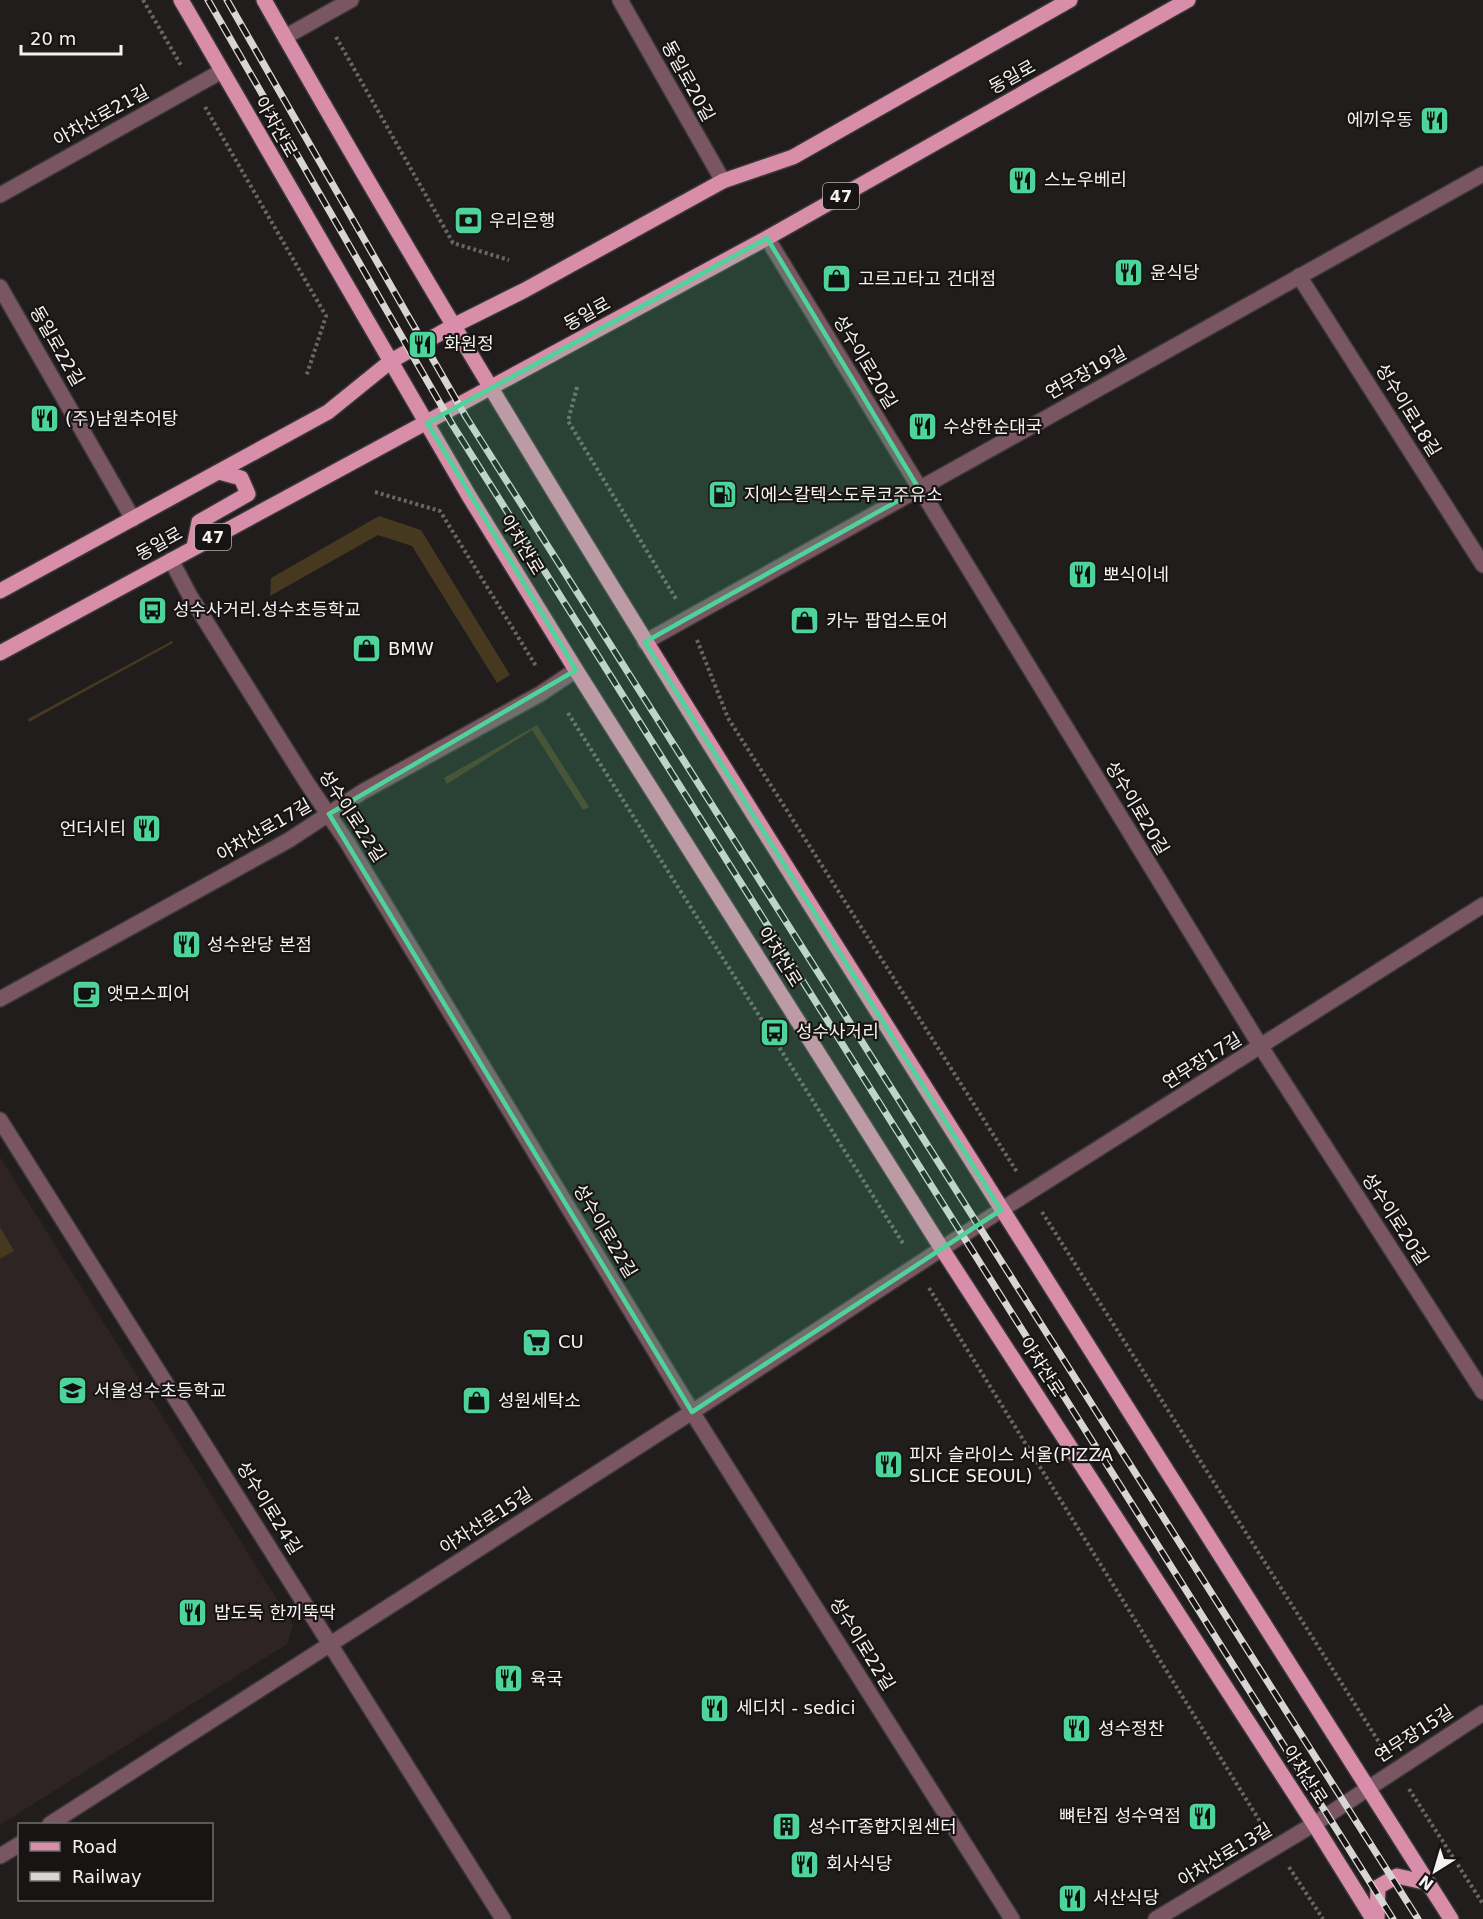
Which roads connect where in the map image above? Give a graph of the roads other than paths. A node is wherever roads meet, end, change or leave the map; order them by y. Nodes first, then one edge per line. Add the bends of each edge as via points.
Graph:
1 (181, 0) edge
2 (264, 0) edge
3 (351, 0) edge
4 (620, 0) edge
5 (1070, 0) edge
6 (1188, 0) edge
7 (285, 37) junction
8 (222, 72) junction
9 (1483, 174) edge
10 (723, 181) junction
11 (0, 195) edge
12 (767, 238) junction
13 (1299, 276) junction
14 (0, 287) edge
15 (453, 326) junction
16 (391, 361) junction
17 (491, 388) junction
18 (427, 423) junction
19 (219, 472) junction
20 (920, 489) junction
21 (133, 519) junction
22 (194, 547) junction
23 (171, 560) junction
24 (1483, 565) edge
25 (0, 591) edge
26 (645, 642) junction
27 (0, 652) edge
28 (576, 670) junction
29 (330, 814) junction
30 (1483, 905) edge
31 (0, 999) edge
32 (1261, 1047) junction
33 (0, 1120) edge
34 (1001, 1210) junction
35 (942, 1249) junction
36 (1483, 1392) edge
37 (692, 1412) junction
38 (331, 1644) junction
39 (1483, 1713) edge
40 (1367, 1789) junction
41 (52, 1823) edge
42 (1314, 1824) junction
43 (18, 1845) edge
44 (0, 1856) edge
45 (1428, 1883) junction
46 (503, 1919) edge
47 (1012, 1919) edge
48 (1156, 1919) edge
49 (1375, 1919) edge
50 (1451, 1919) edge

1 - 8 main road, 아차산로
2 - 7 main road
3 - 7 street
4 - 10 street, 동일로20길
5 - 10 main road, 동일로 via 793,157
6 - 12 main road, 동일로 / 47
7 - 15 main road
8 - 11 street, 아차산로21길
8 - 16 main road, 아차산로
9 - 13 street, 연무장19길
10 - 15 main road, 동일로
12 - 17 main road, 동일로 / 47
12 - 20 street, 성수이로20길
13 - 20 street, 연무장19길
13 - 24 street, 성수이로18길
14 - 21 street, 동일로22길
15 - 16 main road, 동일로
15 - 17 main road
16 - 18 main road, 아차산로
16 - 19 main road, 동일로 via 328,412
17 - 18 main road, 동일로 / 47
17 - 26 main road
18 - 22 main road, 동일로 / 47
18 - 28 main road, 아차산로
19 - 21 main road, 동일로
19 - 22 main road via 241,478 248,494 199,522
20 - 26 street, 연무장19길
20 - 32 street, 성수이로20길
21 - 25 main road, 동일로
22 - 23 main road, 동일로 / 47
23 - 27 main road, 동일로 / 47
23 - 29 street, 성수이로22길 via 307,783
26 - 34 main road
28 - 29 street, 아차산로17길
28 - 35 main road, 아차산로
29 - 31 street, 아차산로17길
29 - 37 street, 성수이로22길
30 - 32 street, 연무장17길
32 - 34 street, 연무장17길
32 - 36 street, 성수이로20길
33 - 38 street, 성수이로24길
34 - 35 street, 연무장17길
34 - 40 main road
35 - 37 street, 아차산로15길
35 - 42 main road, 아차산로
37 - 38 street, 아차산로15길
37 - 47 street, 성수이로22길
38 - 41 street, 아차산로15길
38 - 46 street, 성수이로24길
39 - 40 street, 연무장15길
40 - 42 street, 연무장15길
40 - 45 main road
42 - 48 street, 아차산로13길
42 - 49 main road, 아차산로
43 - 44 street
45 - 49 main road via 1397,1876 1378,1887
45 - 50 main road

